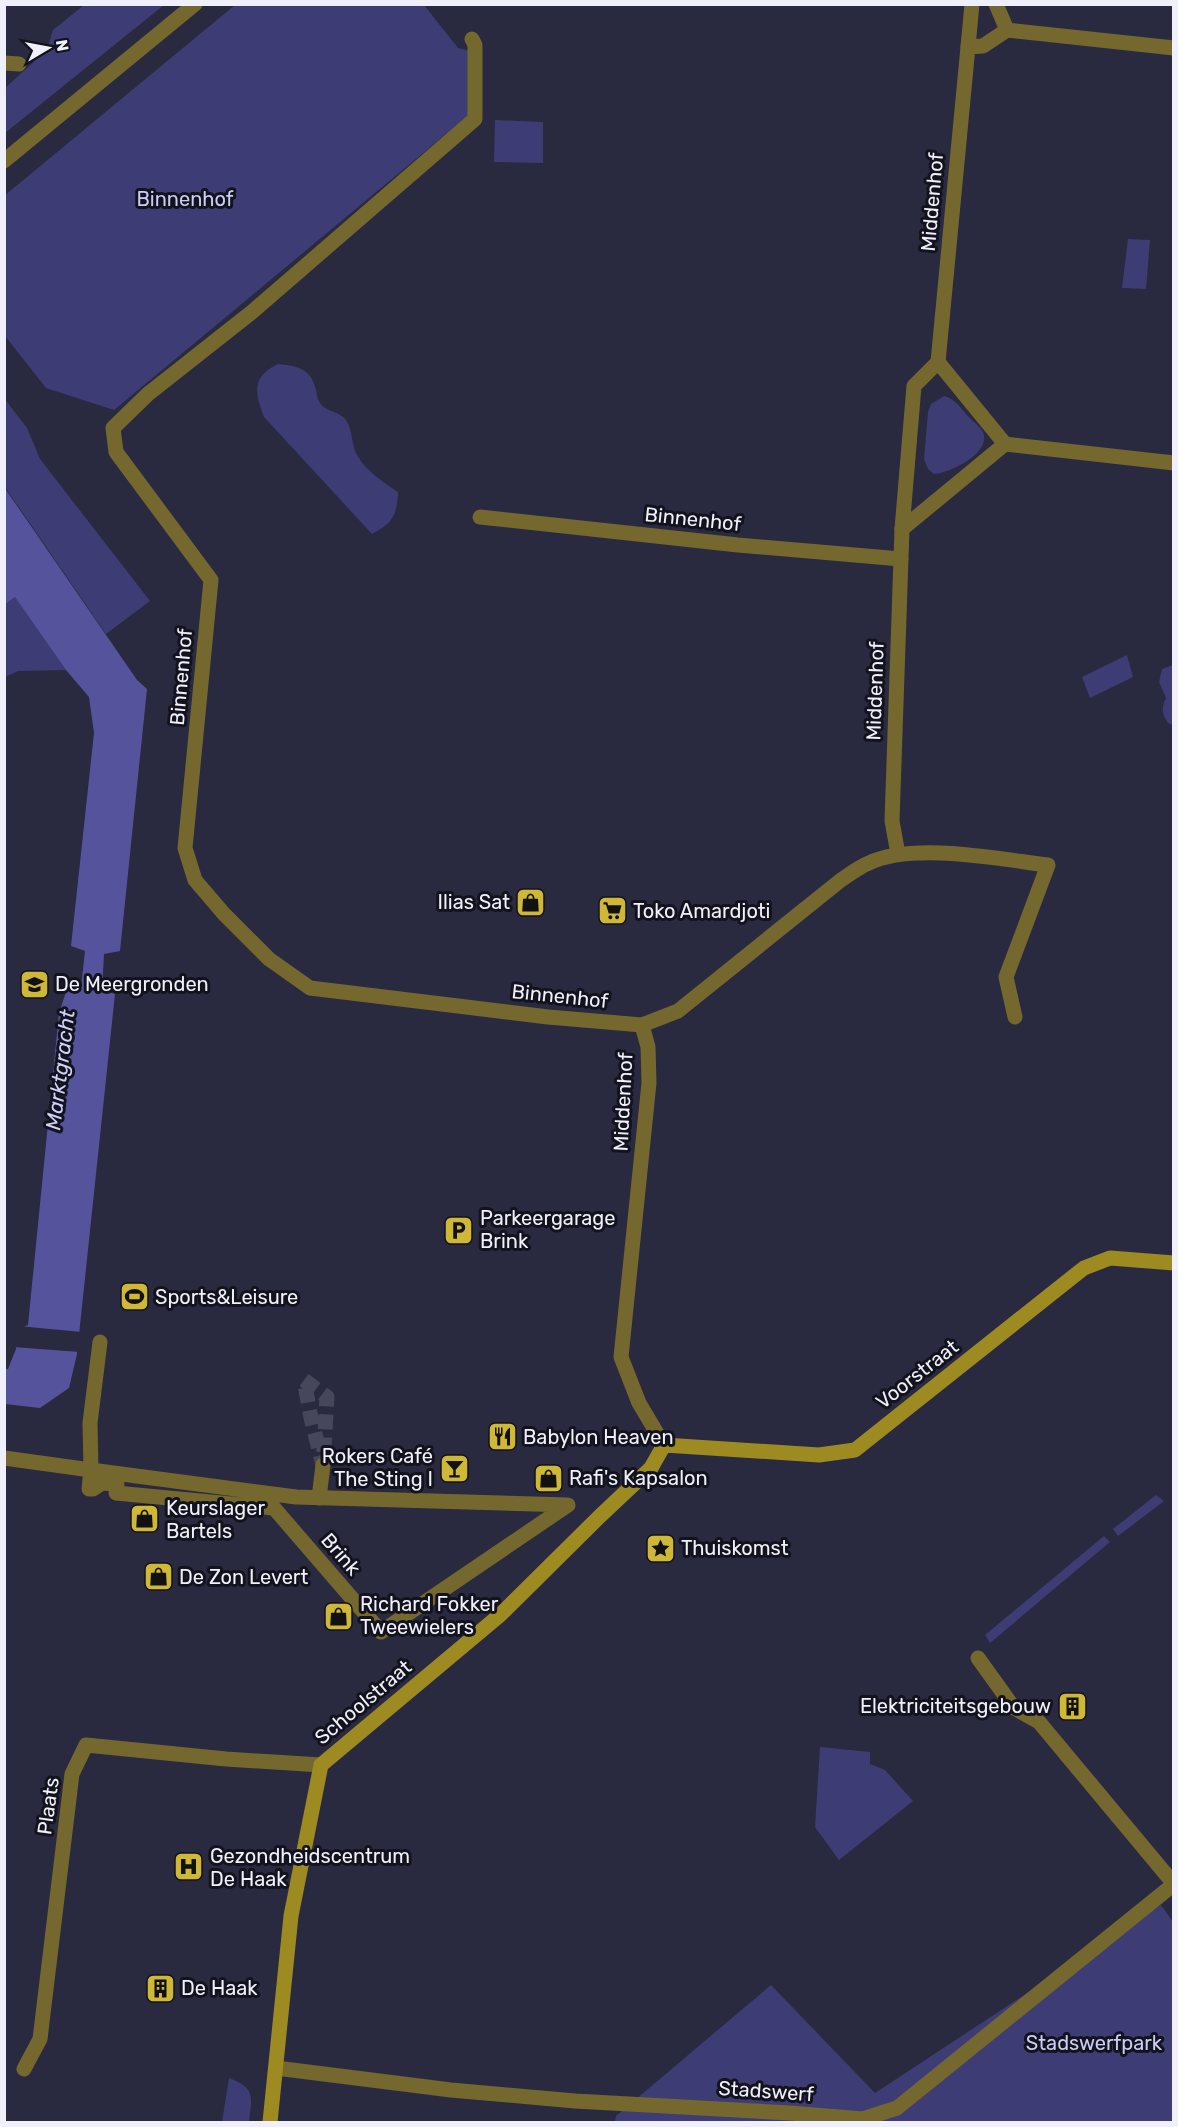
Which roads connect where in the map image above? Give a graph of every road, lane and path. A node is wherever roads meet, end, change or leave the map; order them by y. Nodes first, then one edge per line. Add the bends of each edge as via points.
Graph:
1 (195, 4) edge
2 (972, 4) edge
3 (996, 4) edge
4 (1007, 30) junction
5 (472, 39) dead end
6 (968, 47) junction
7 (1173, 48) edge
8 (4, 161) edge
9 (938, 362) junction
10 (1005, 444) junction
11 (1173, 463) edge
12 (480, 517) dead end
13 (902, 529) junction
14 (901, 560) junction
15 (898, 854) junction
16 (1015, 1017) dead end
17 (642, 1025) junction
18 (1173, 1263) edge
19 (100, 1342) dead end
20 (664, 1445) junction
21 (4, 1458) edge
22 (323, 1465) dead end
23 (91, 1470) junction
24 (319, 1498) junction
25 (978, 1658) dead end
26 (321, 1765) junction
27 (276, 2068) junction
28 (24, 2070) dead end
29 (270, 2122) edge

1 - 8 street
2 - 6 street, Middenhof
3 - 4 street
4 - 6 street via 983,46
4 - 7 street
5 - 17 street, Binnenhof via 475,118 252,312 148,394 113,428 116,452 211,580 185,848 195,880 224,914 269,959 310,988
6 - 9 street, Middenhof
9 - 10 street
9 - 13 street, Middenhof via 914,386
10 - 11 street
10 - 13 street
12 - 14 street, Binnenhof
13 - 14 street, Middenhof
14 - 15 street, Middenhof via 892,821
15 - 16 street, Middenhof via 933,852 1048,865 1006,977
15 - 17 street, Middenhof via 869,862 841,880 678,1011
17 - 20 street, Middenhof via 648,1047 649,1083 621,1357 639,1403
18 - 20 street, Voorstraat via 1110,1258 1084,1268 855,1450 819,1455
19 - 23 street via 90,1423
20 - 26 street, Schoolstraat via 651,1468 500,1615
21 - 23 street
22 - 24 street
23 - 24 street, Brink
23 - 24 street, Brink via 89,1489 93,1490 102,1483 117,1484 116,1493 274,1508 381,1632 568,1505
25 - 27 street, Stadswerf via 1014,1708 1039,1722 1173,1884 897,2108 863,2120 575,2101
26 - 27 street, Schoolstraat via 291,1916
26 - 28 street, Plaats via 86,1745 72,1774 40,2039
27 - 29 street, Schoolstraat

